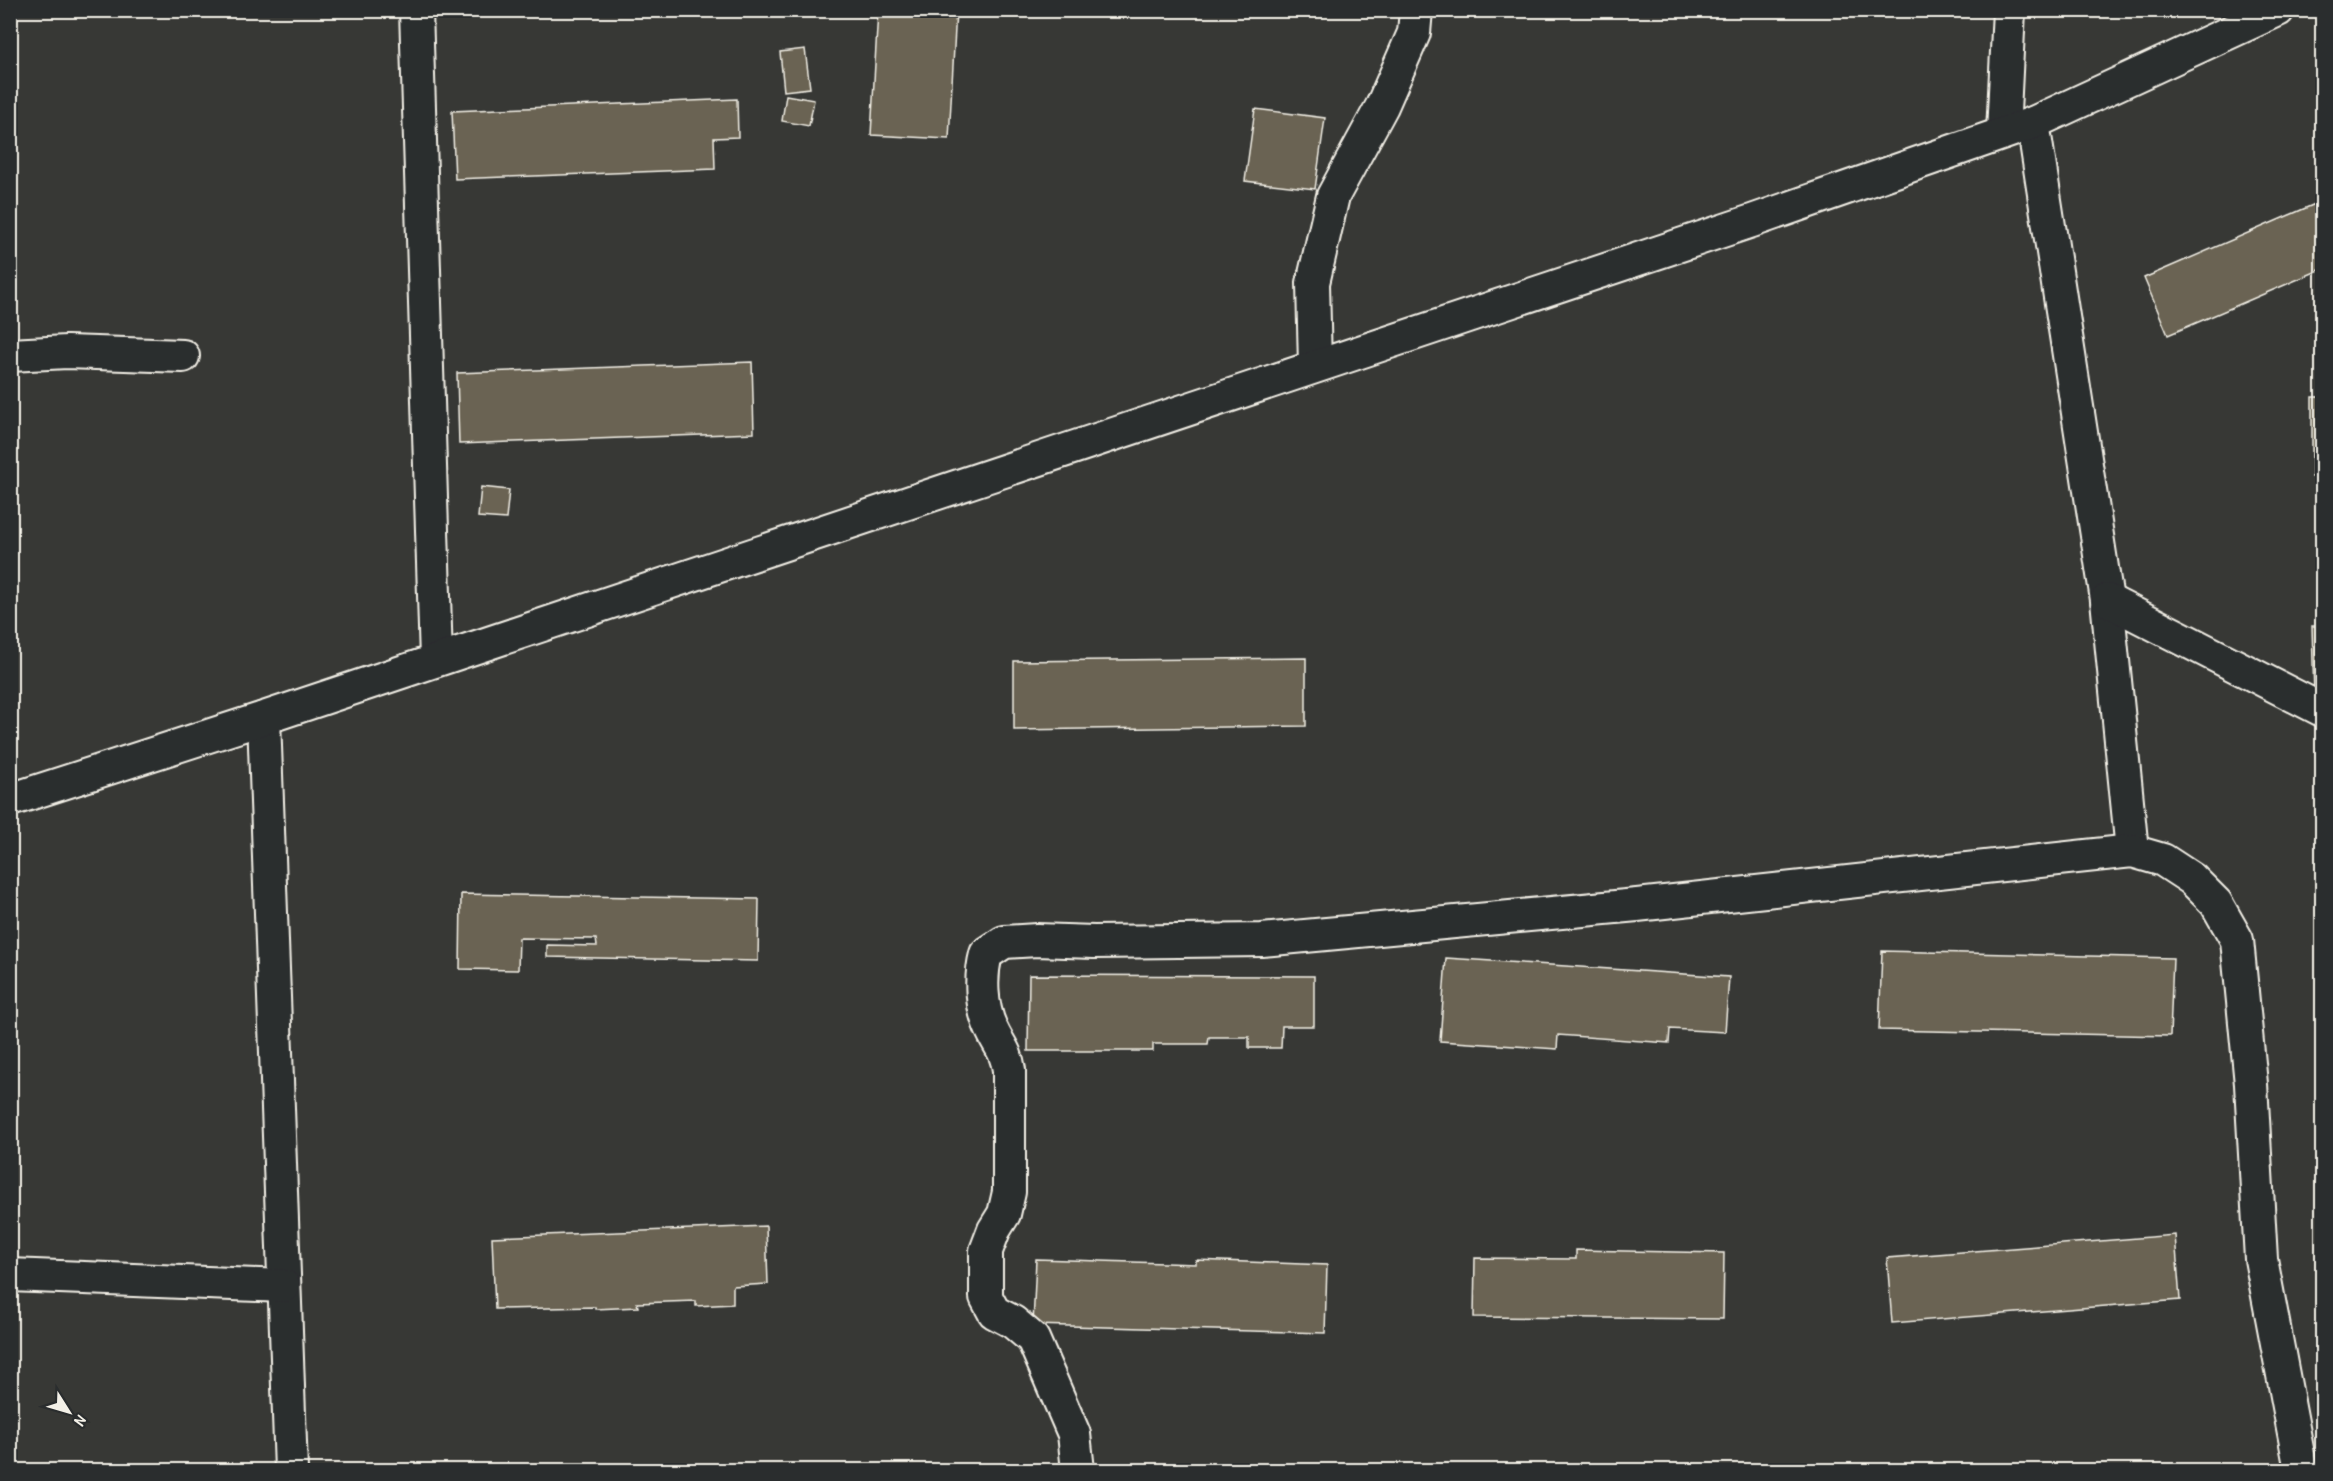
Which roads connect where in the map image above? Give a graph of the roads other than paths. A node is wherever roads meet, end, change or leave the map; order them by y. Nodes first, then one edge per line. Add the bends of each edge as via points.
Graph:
1 (416, 10) edge
2 (1416, 10) edge
3 (2008, 10) edge
4 (2278, 10) edge
5 (2033, 123) junction
6 (2003, 133) junction
7 (10, 354) edge
8 (183, 356) dead end
9 (1315, 366) junction
10 (2106, 600) junction
11 (436, 660) junction
12 (2322, 710) edge
13 (264, 718) junction
14 (10, 800) edge
15 (2132, 851) junction
16 (10, 1275) edge
17 (284, 1286) junction
18 (291, 1470) edge
19 (1077, 1470) edge
20 (2301, 1470) edge

1 - 11 street
2 - 9 street via 1414,33 1386,96 1333,196 1313,283
3 - 6 street
4 - 5 street
5 - 6 street
5 - 10 street
6 - 9 street
7 - 8 street
9 - 11 street
10 - 12 street
10 - 15 street
11 - 13 street
13 - 14 street
13 - 17 street
15 - 19 street via 1637,905 1262,940 1004,942 986,954 982,970 985,1014 1007,1054 1009,1071 1009,1192 1004,1214 986,1251 986,1297 994,1312 1033,1339 1074,1434
15 - 20 street via 2163,860 2192,879 2216,903 2237,940 2251,1084 2261,1259
16 - 17 street
17 - 18 street

